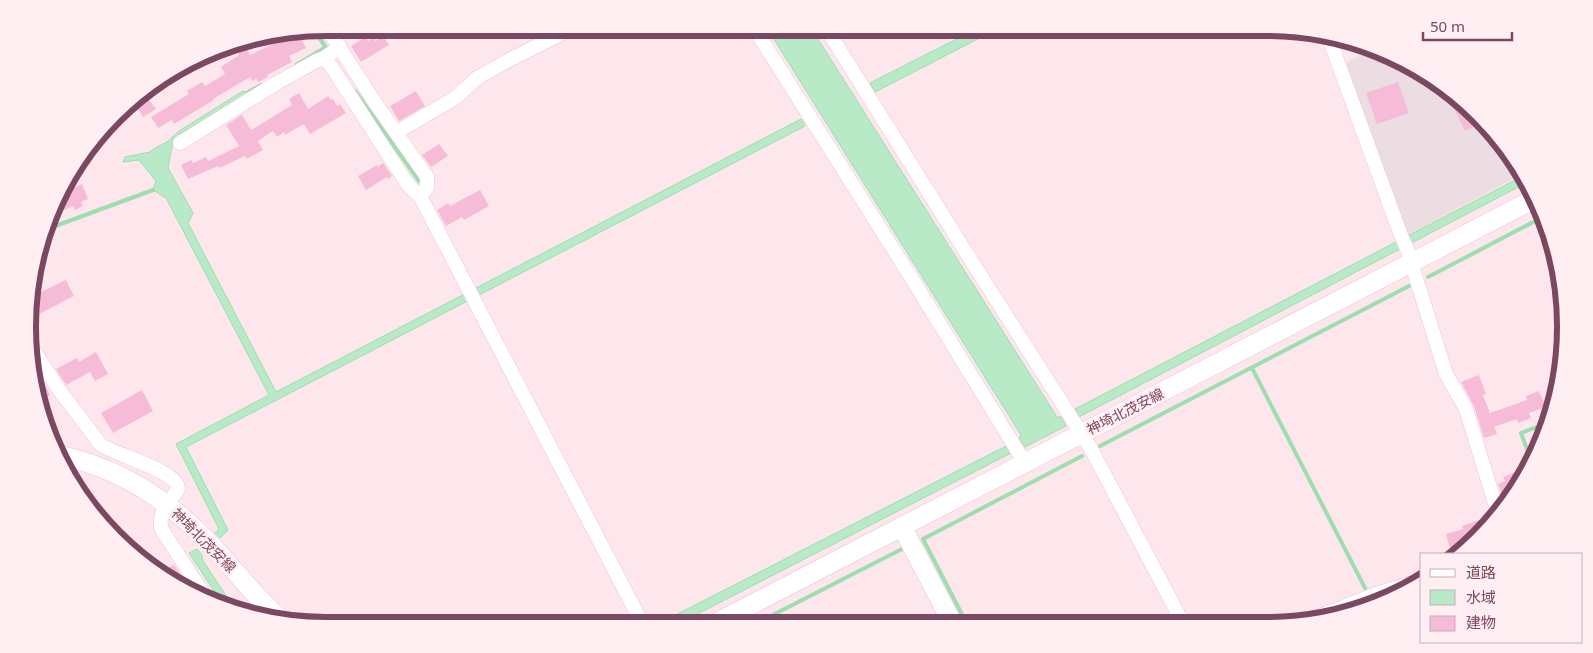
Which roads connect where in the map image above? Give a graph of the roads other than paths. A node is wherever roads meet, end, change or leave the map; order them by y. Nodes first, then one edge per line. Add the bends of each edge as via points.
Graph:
1 (328, 36) edge
2 (556, 36) edge
3 (759, 36) edge
4 (831, 36) edge
5 (1330, 43) edge
6 (331, 53) junction
7 (397, 132) junction
8 (180, 143) dead end
9 (420, 196) junction
10 (1529, 201) edge
11 (1410, 256) junction
12 (38, 358) edge
13 (1074, 422) junction
14 (1018, 451) junction
15 (67, 457) edge
16 (168, 505) junction
17 (1496, 505) edge
18 (902, 527) junction
19 (200, 588) edge
20 (273, 611) edge
21 (640, 617) edge
22 (728, 617) edge
23 (948, 617) edge
24 (1180, 617) edge

1 - 6 street
2 - 7 street via 477,78 455,98
3 - 14 street
4 - 13 street
5 - 11 street
6 - 7 street
6 - 8 street
6 - 9 street via 331,66 408,185
7 - 9 street via 427,177 427,188
9 - 21 street
10 - 11 main road, 神埼北茂安線
11 - 13 main road, 神埼北茂安線
11 - 17 street via 1446,374 1466,409
12 - 16 street via 101,445 154,468 176,482 178,489
13 - 14 main road, 神埼北茂安線
13 - 24 street
14 - 18 main road, 神埼北茂安線
15 - 16 main road, 神埼北茂安線 via 117,474
16 - 19 street via 159,523
16 - 20 main road, 神埼北茂安線 via 188,521
18 - 22 main road, 神埼北茂安線
18 - 23 main road

